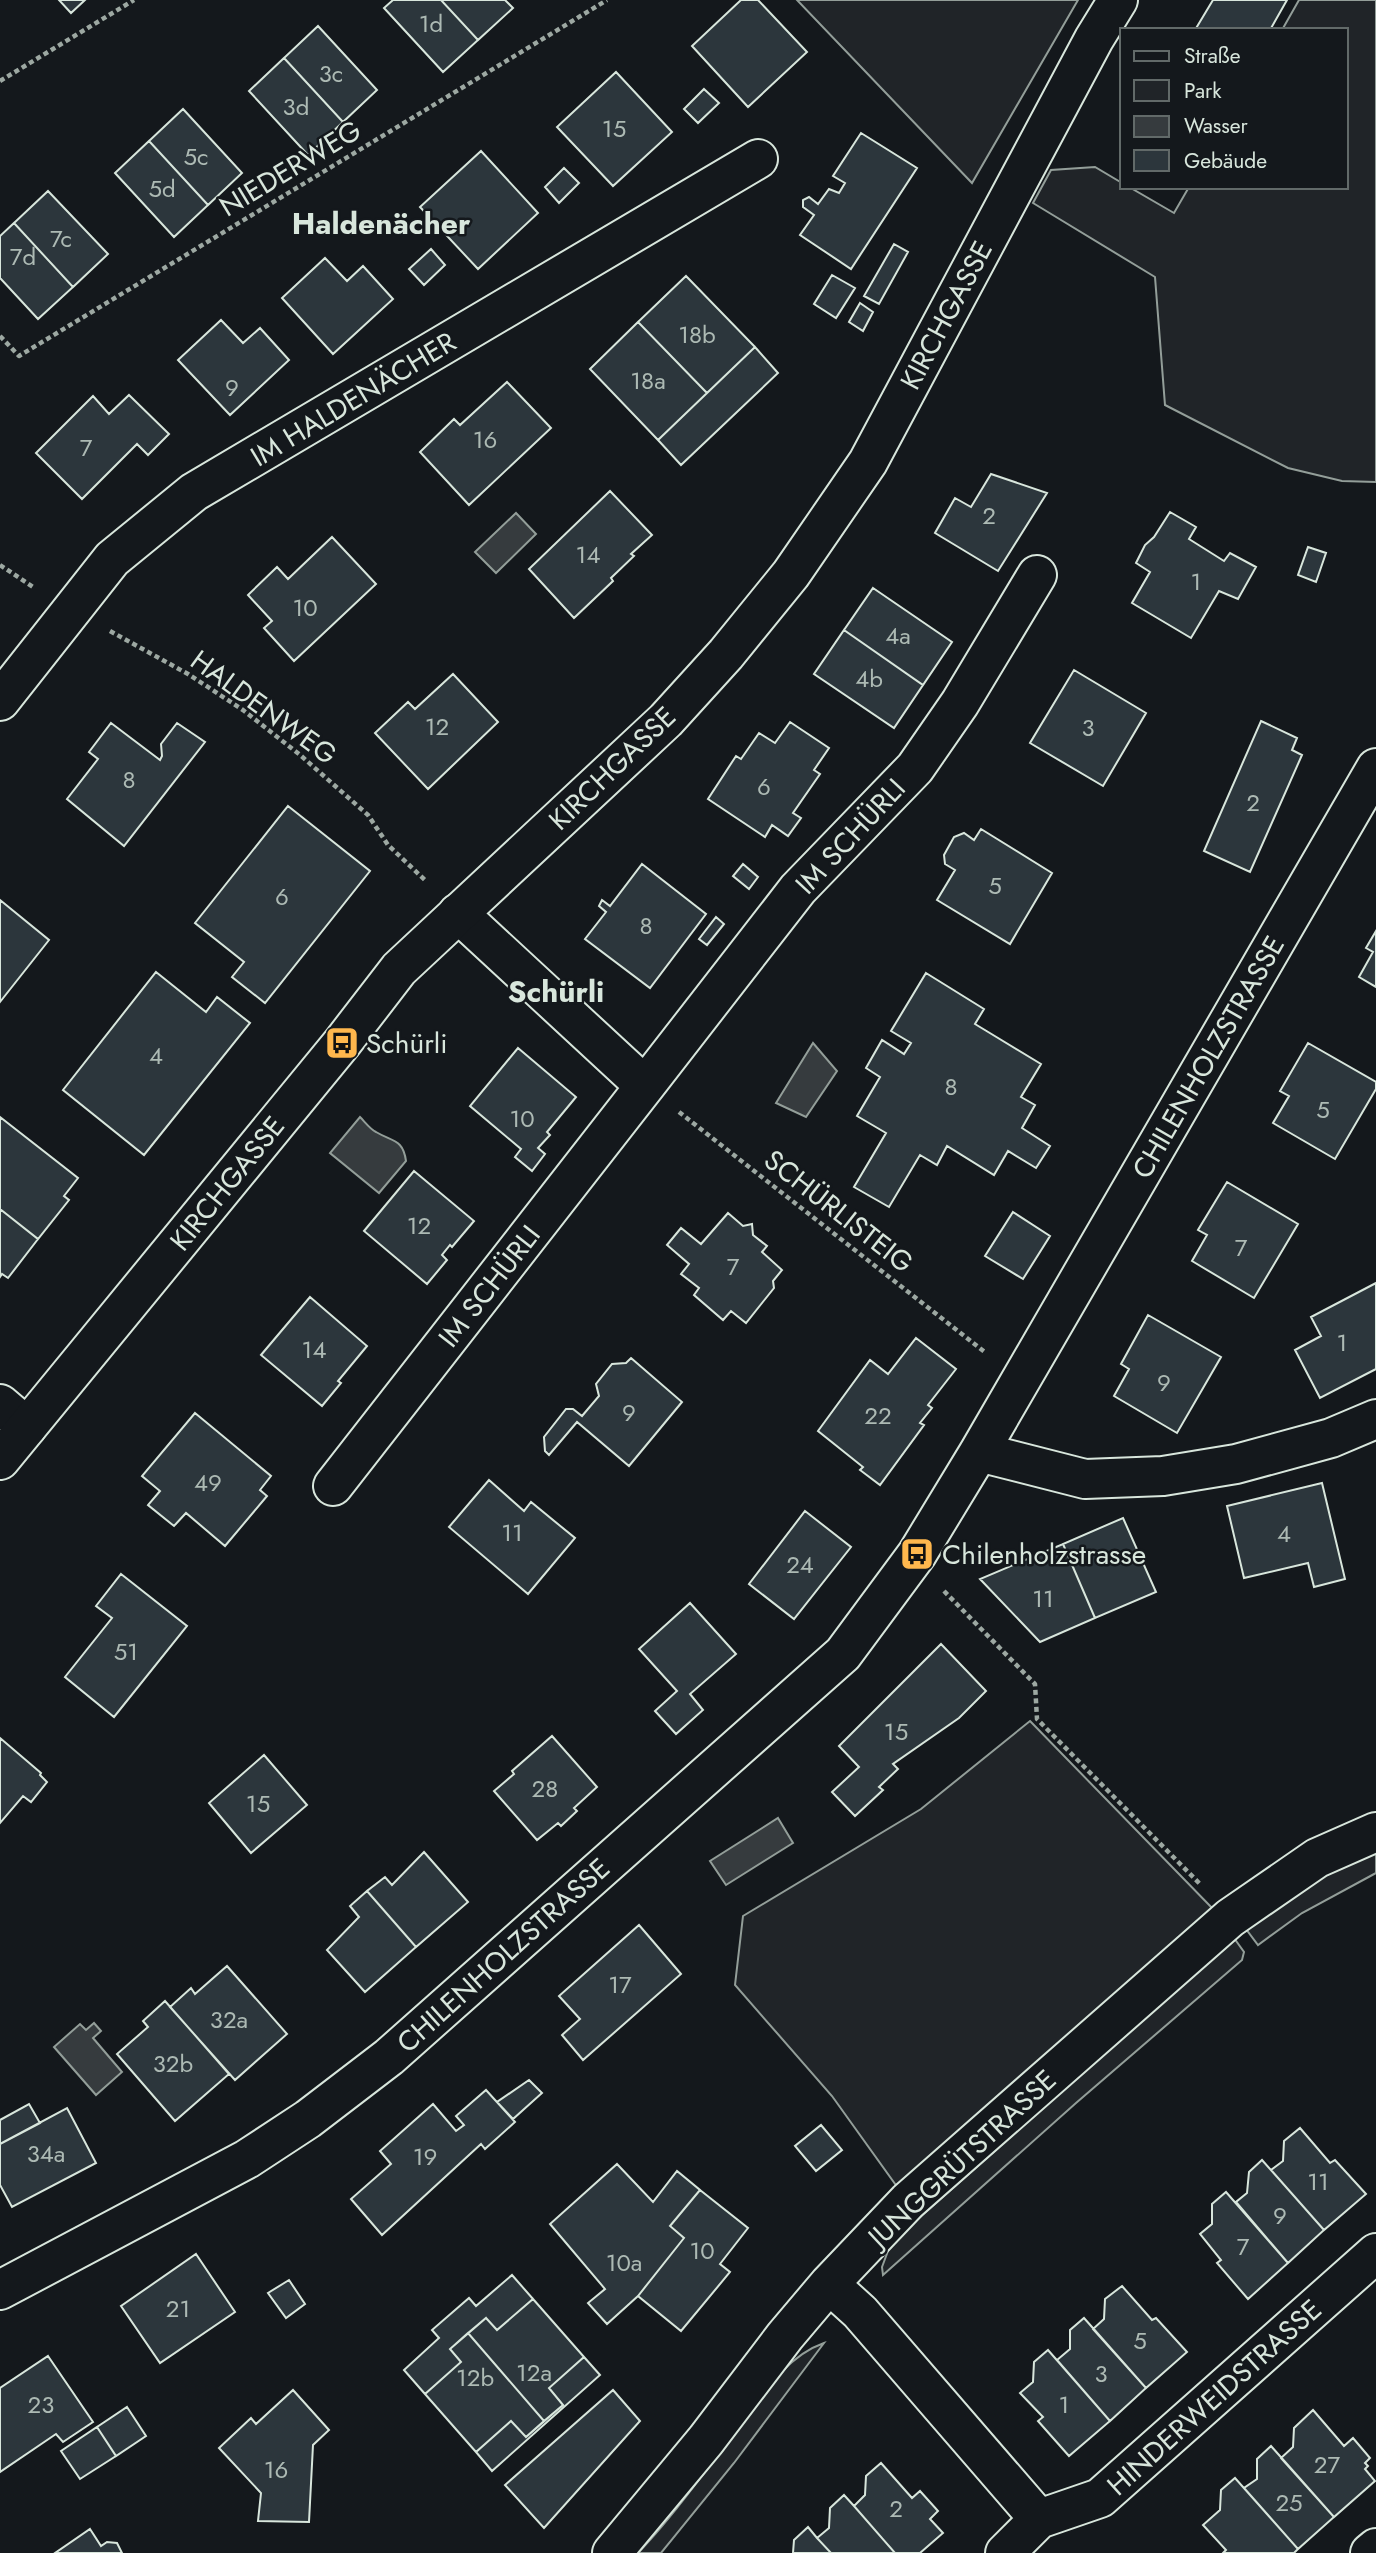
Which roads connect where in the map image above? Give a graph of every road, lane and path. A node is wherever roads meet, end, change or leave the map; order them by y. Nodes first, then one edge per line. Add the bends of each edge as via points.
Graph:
1 (134, 0) edge
2 (607, 0) edge
3 (1118, 0) edge
4 (0, 81) edge
5 (758, 159) dead end
6 (0, 336) edge
7 (0, 565) edge
8 (1037, 575) dead end
9 (72, 613) junction
10 (0, 701) edge
11 (1376, 768) edge
12 (431, 887) dead end
13 (458, 913) junction
14 (645, 1086) junction
15 (996, 1361) dead end
16 (14, 1415) edge
17 (1376, 1419) edge
18 (979, 1452) junction
19 (0, 1460) edge
20 (333, 1486) dead end
21 (959, 1606) dead end
22 (1376, 1832) edge
23 (1203, 1886) dead end
24 (1376, 2253) edge
25 (829, 2284) junction
26 (0, 2290) edge
27 (1039, 2519) junction
28 (1376, 2548) edge
29 (612, 2553) edge
30 (1005, 2553) edge
31 (1370, 2553) edge

1 - 4 path
2 - 6 path, NIEDERWEG via 19,356
3 - 13 street, KIRCHGASSE via 868,462 791,574 666,720
5 - 9 street, IM HALDENÄCHER via 194,492 112,559
7 - 9 path, HALDENWEG
8 - 14 street, IM SCHÜRLI via 915,768 798,889
9 - 10 street, IM HALDENÄCHER
9 - 12 path, HALDENWEG via 188,674 243,710 368,816 388,845
11 - 18 street, CHILENHOLZSTRASSE
13 - 14 street
13 - 16 street, KIRCHGASSE via 399,969 342,1043
14 - 15 path, SCHÜRLISTEIG
14 - 20 street, IM SCHÜRLI
16 - 19 street, KIRCHGASSE
17 - 18 street via 1331,1438 1236,1464 1163,1476 1085,1479
18 - 26 street, CHILENHOLZSTRASSE via 917,1554 843,1654 389,2057 247,2159
21 - 23 path via 1035,1684 1037,1719
22 - 25 street, JUNGGRÜTSTRASSE via 1317,1858 1230,1919 908,2202
24 - 27 street, HINDERWEIDSTRASSE via 1100,2498
25 - 27 street via 860,2312
25 - 29 street, JUNGGRÜTSTRASSE
27 - 30 street, HINDERWEIDSTRASSE
28 - 31 street

